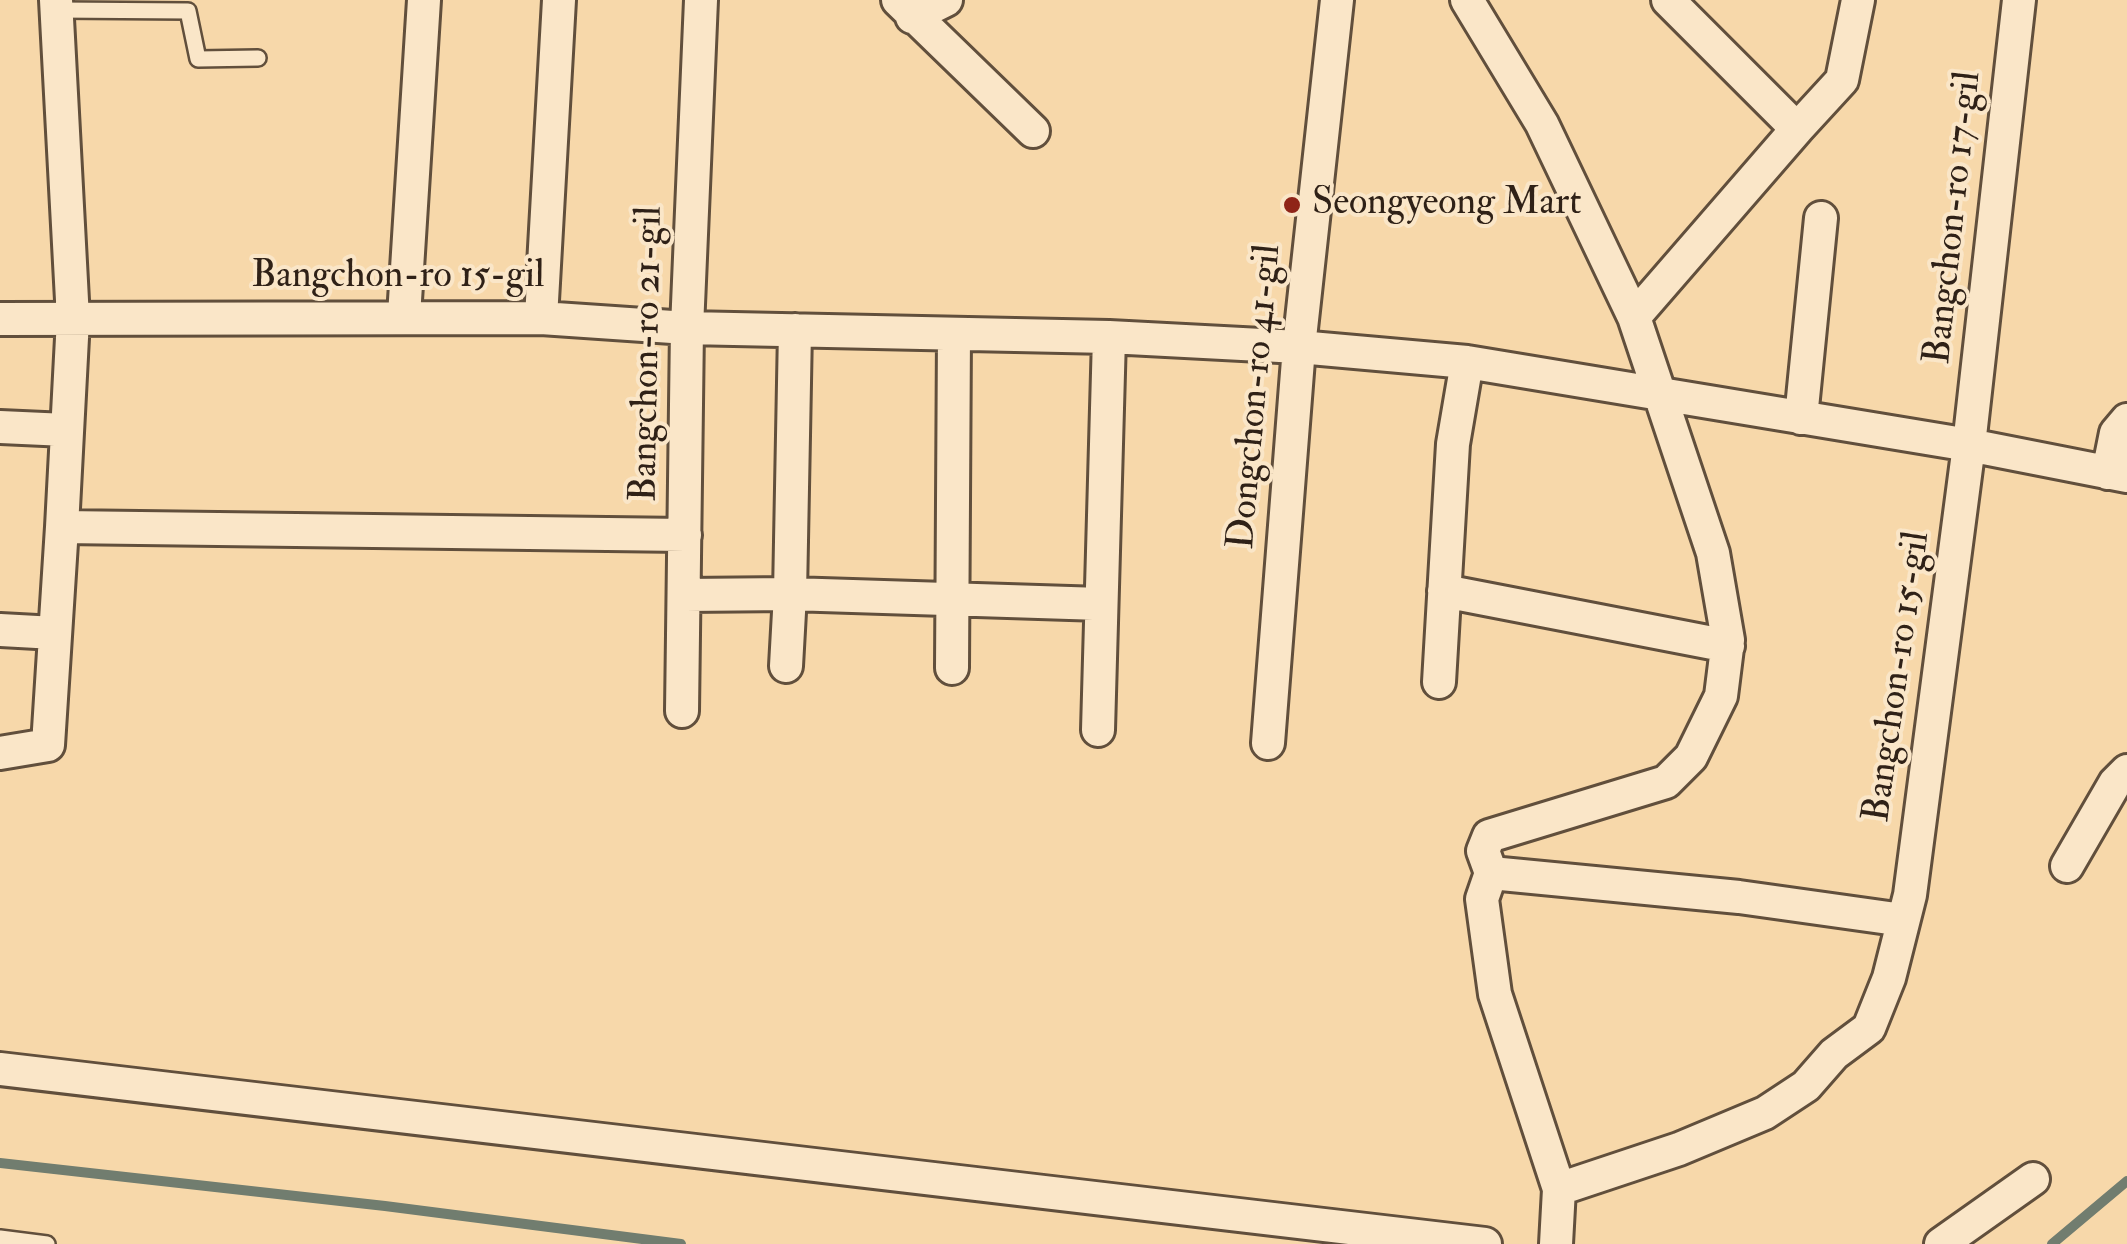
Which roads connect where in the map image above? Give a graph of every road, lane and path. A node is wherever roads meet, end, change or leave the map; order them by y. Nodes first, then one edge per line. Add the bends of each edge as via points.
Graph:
1 (424, 0) edge
2 (559, 0) edge
3 (701, 0) edge
4 (946, 0) edge
5 (1337, 0) edge
6 (1467, 0) edge
7 (1668, 0) edge
8 (1858, 0) edge
9 (2020, 0) edge
10 (56, 5) edge
11 (905, 8) edge
12 (258, 58) dead end
13 (1797, 129) junction
14 (1033, 131) dead end
15 (1822, 218) dead end
16 (404, 316) junction
17 (73, 318) junction
18 (541, 318) junction
19 (1634, 318) junction
20 (0, 319) edge
21 (687, 328) junction
22 (794, 330) junction
23 (954, 334) junction
24 (1109, 337) junction
25 (1299, 347) junction
26 (1467, 362) junction
27 (1660, 393) junction
28 (1801, 418) junction
29 (2127, 420) edge
30 (0, 427) edge
31 (66, 430) junction
32 (1970, 445) junction
33 (2118, 474) edge
34 (62, 527) junction
35 (686, 535) junction
36 (1444, 591) junction
37 (790, 594) junction
38 (685, 595) junction
39 (952, 601) junction
40 (1102, 604) junction
41 (0, 630) edge
42 (56, 633) junction
43 (1728, 646) junction
44 (786, 666) dead end
45 (952, 668) dead end
46 (1438, 682) dead end
47 (682, 711) dead end
48 (1098, 730) dead end
49 (1268, 743) dead end
50 (0, 753) edge
51 (2127, 771) edge
52 (2066, 866) dead end
53 (1491, 873) junction
54 (1904, 920) junction
55 (0, 1069) edge
56 (2033, 1180) dead end
57 (1559, 1188) junction
58 (0, 1238) edge
59 (47, 1244) edge
60 (1485, 1244) edge
61 (1556, 1244) edge
62 (1941, 1244) edge

1 - 16 street
2 - 18 street
3 - 21 street, Bangchon-ro 21-gil
4 - 11 street
5 - 25 street, Dongchon-ro 41-gil
6 - 19 street via 1542,124
7 - 13 street
8 - 13 street via 1842,80
9 - 32 street, Bangchon-ro 17-gil
10 - 12 lane via 188,12 198,59
10 - 17 street
11 - 14 street
13 - 19 street
15 - 28 street
16 - 17 street, Bangchon-ro 15-gil
16 - 18 street, Bangchon-ro 15-gil
17 - 20 street, Bangchon-ro 15-gil
17 - 31 street
18 - 21 street, Bangchon-ro 15-gil
19 - 27 street
21 - 22 street, Bangchon-ro 15-gil
21 - 35 street, Bangchon-ro 21-gil
22 - 23 street, Bangchon-ro 15-gil
22 - 37 street
23 - 24 street, Bangchon-ro 15-gil
23 - 39 street
24 - 25 street, Bangchon-ro 15-gil
24 - 40 street
25 - 26 street, Bangchon-ro 15-gil
25 - 49 street, Dongchon-ro 41-gil
26 - 27 street, Bangchon-ro 15-gil
26 - 36 street via 1453,444
27 - 28 street, Bangchon-ro 15-gil
27 - 43 street via 1713,553
28 - 32 street, Bangchon-ro 15-gil
29 - 33 street via 2116,433
30 - 31 street
31 - 34 street
32 - 33 street, Bangchon-ro 15-gil
32 - 54 street, Bangchon-ro 15-gil
34 - 35 street
34 - 42 street
35 - 38 street, Bangchon-ro 21-gil
36 - 43 street
36 - 46 street
37 - 38 street
37 - 39 street
37 - 44 street
38 - 47 street, Bangchon-ro 21-gil
39 - 40 street
39 - 45 street
40 - 48 street
41 - 42 street
42 - 50 street via 48,745
43 - 53 street via 1722,696 1692,757 1666,782 1490,836 1483,851
51 - 52 street
53 - 54 street
53 - 57 street via 1482,898 1494,994
54 - 57 street, Bangchon-ro 15-gil via 1869,1028 1806,1086 1730,1128
55 - 60 street
56 - 62 street
57 - 61 street
58 - 59 lane

